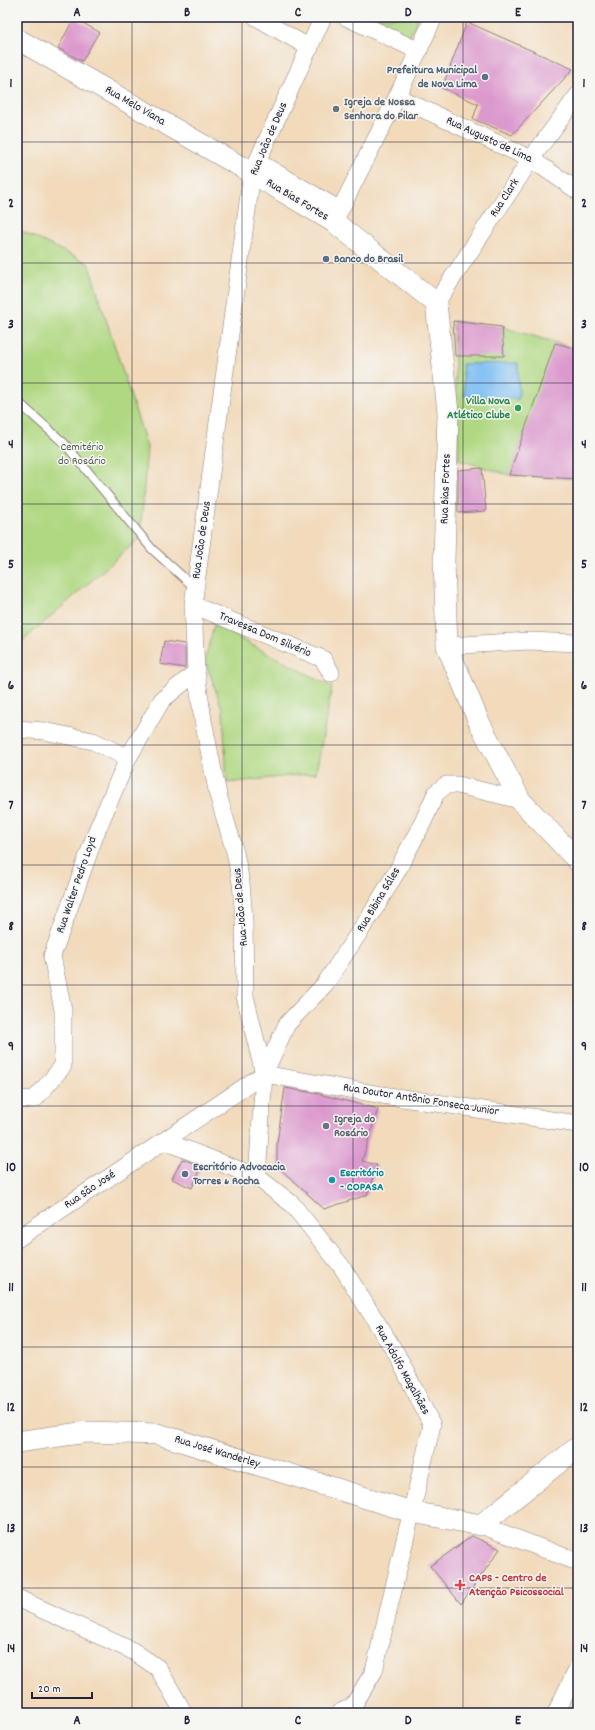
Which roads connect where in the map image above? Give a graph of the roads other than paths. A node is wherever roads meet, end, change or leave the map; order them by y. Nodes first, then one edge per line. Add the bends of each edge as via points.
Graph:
1 (256, 17) edge
2 (323, 17) edge
3 (346, 17) edge
4 (434, 17) edge
5 (17, 39) edge
6 (310, 48) junction
7 (419, 50) junction
8 (578, 95) edge
9 (397, 97) junction
10 (531, 159) junction
11 (256, 168) junction
12 (578, 191) edge
13 (337, 216) junction
14 (436, 304) junction
15 (17, 401) edge
16 (194, 597) junction
17 (578, 643) edge
18 (447, 646) junction
19 (196, 672) junction
20 (331, 673) dead end
21 (17, 729) edge
22 (128, 758) junction
23 (520, 800) junction
24 (578, 861) edge
25 (264, 1074) junction
26 (17, 1100) edge
27 (578, 1124) edge
28 (164, 1141) junction
29 (257, 1177) junction
30 (17, 1239) edge
31 (17, 1442) edge
32 (578, 1447) edge
33 (412, 1512) junction
34 (481, 1525) junction
35 (578, 1562) edge
36 (17, 1598) edge
37 (578, 1666) edge
38 (184, 1713) edge
39 (339, 1713) edge
40 (556, 1713) edge

1 - 6 street
2 - 6 street, Rua João de Deus
3 - 7 street
4 - 7 street
5 - 11 street, Rua Melo Viana
6 - 11 street, Rua João de Deus
7 - 9 street
8 - 10 street, Rua Clark
9 - 10 street, Rua Augusto de Lima
9 - 13 street
10 - 12 street, Rua Augusto de Lima
10 - 14 street, Rua Clark
11 - 13 street, Rua Bias Fortes
11 - 16 street, Rua João de Deus
13 - 14 street, Rua Bias Fortes
14 - 18 street, Rua Bias Fortes via 448,412 444,561
15 - 16 lane via 65,444
16 - 19 street, Rua João de Deus
16 - 20 street, Travessa Dom Silvério via 323,659
17 - 18 street via 529,641
18 - 23 street, Rua Bias Fortes via 479,722
19 - 22 street, Rua Walter Pedro Loyd via 162,700
19 - 25 street, Rua João de Deus via 218,795 235,852 241,883 245,996
21 - 22 street via 44,731 93,741
22 - 26 street, Rua Walter Pedro Loyd via 97,830 52,956 63,1010 63,1066 35,1099
23 - 24 street, Rua Bias Fortes
23 - 25 street, Rua Bibina Sáles via 458,785 446,785 436,793 397,871 372,912 325,984 287,1024
25 - 27 street, Rua Doutor Antônio Fonseca Junior via 382,1096
25 - 28 street, Rua São José
25 - 29 street
28 - 29 street, Rua Adolfo Magalhães
28 - 30 street, Rua São José
29 - 33 street, Rua Adolfo Magalhães via 292,1204 342,1267 396,1355 432,1425
31 - 33 street, Rua José Wanderley via 87,1432 158,1434
32 - 34 street
33 - 34 street, Rua José Wanderley
33 - 39 street, Rua Adolfo Magalhães via 374,1671 353,1706
34 - 35 street
36 - 38 street via 133,1651 158,1668
37 - 40 street

